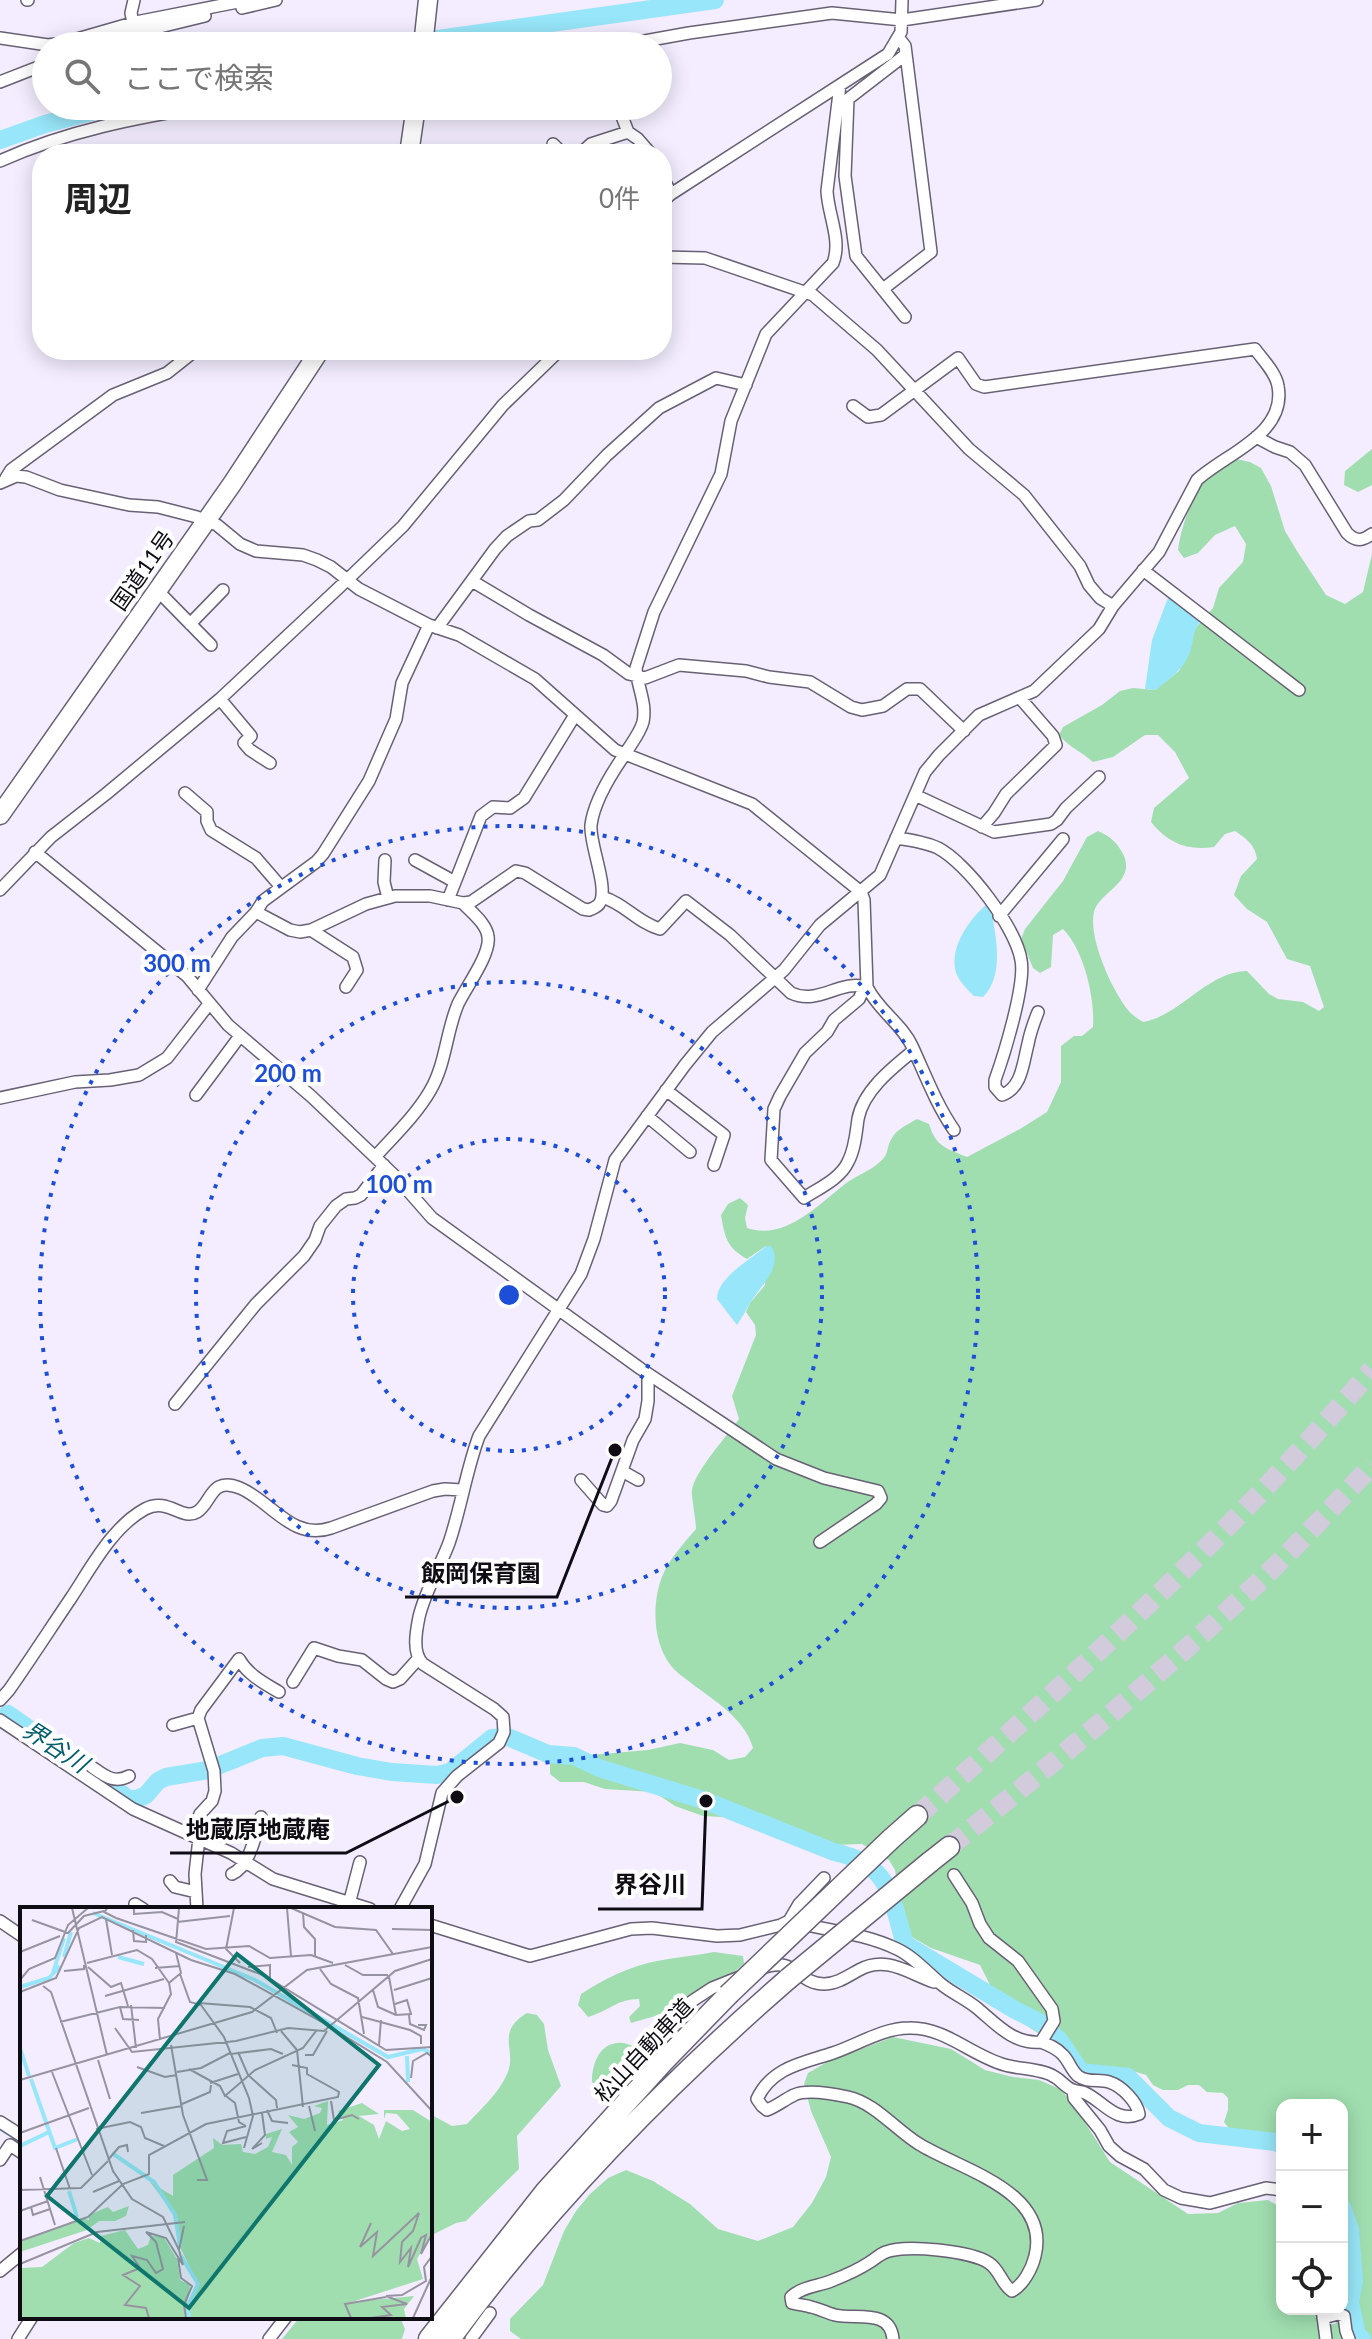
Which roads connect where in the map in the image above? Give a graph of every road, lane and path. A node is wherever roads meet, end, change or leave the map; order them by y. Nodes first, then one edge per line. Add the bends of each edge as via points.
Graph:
1 (134, 0) edge
2 (248, 0) edge
3 (276, 0) edge
4 (428, 0) edge
5 (1037, 0) edge
6 (903, 10) edge
7 (133, 23) junction
8 (103, 32) edge
9 (140, 32) edge
10 (425, 32) edge
11 (672, 36) edge
12 (898, 37) junction
13 (0, 38) edge
14 (32, 43) edge
15 (905, 55) junction
16 (32, 69) edge
17 (0, 82) edge
18 (840, 85) junction
19 (137, 120) edge
20 (414, 120) edge
21 (623, 120) edge
22 (628, 132) junction
23 (42, 144) edge
24 (410, 144) edge
25 (591, 144) edge
26 (642, 144) edge
27 (32, 148) edge
28 (0, 161) edge
29 (672, 194) edge
30 (672, 257) edge
31 (883, 289) junction
32 (805, 292) junction
33 (905, 317) dead end
34 (183, 360) edge
35 (313, 360) edge
36 (550, 360) edge
37 (746, 385) junction
38 (914, 392) junction
39 (853, 406) dead end
40 (1256, 437) junction
41 (2, 482) edge
42 (206, 520) junction
43 (1372, 534) edge
44 (1143, 570) junction
45 (347, 580) junction
46 (472, 581) junction
47 (157, 590) junction
48 (223, 590) dead end
49 (1113, 606) junction
50 (190, 624) junction
51 (433, 626) junction
52 (211, 645) dead end
53 (636, 676) junction
54 (1299, 690) dead end
55 (1020, 698) junction
56 (220, 699) junction
57 (575, 715) junction
58 (964, 731) junction
59 (625, 754) junction
60 (270, 763) dead end
61 (1099, 777) dead end
62 (185, 793) dead end
63 (915, 795) junction
64 (0, 815) edge
65 (982, 827) junction
66 (896, 838) junction
67 (1063, 839) dead end
68 (35, 852) junction
69 (385, 860) dead end
70 (415, 860) dead end
71 (455, 882) junction
72 (281, 887) junction
73 (0, 890) edge
74 (861, 892) junction
75 (602, 897) junction
76 (388, 898) junction
77 (448, 900) junction
78 (463, 903) junction
79 (256, 912) junction
80 (999, 916) junction
81 (311, 930) junction
82 (776, 978) junction
83 (346, 987) dead end
84 (865, 987) junction
85 (198, 990) junction
86 (209, 1004) junction
87 (1038, 1012) dead end
88 (240, 1036) junction
89 (913, 1051) junction
90 (666, 1090) junction
91 (196, 1095) dead end
92 (0, 1098) edge
93 (647, 1116) junction
94 (954, 1130) dead end
95 (690, 1152) dead end
96 (379, 1161) junction
97 (714, 1165) dead end
98 (559, 1308) junction
99 (648, 1374) junction
100 (175, 1404) dead end
101 (622, 1471) junction
102 (581, 1480) dead end
103 (638, 1480) dead end
104 (462, 1490) junction
105 (820, 1542) dead end
106 (418, 1659) junction
107 (293, 1682) dead end
108 (279, 1692) dead end
109 (0, 1700) edge
110 (198, 1718) junction
111 (2, 1721) edge
112 (173, 1725) dead end
113 (92, 1767) dead end
114 (129, 1776) dead end
115 (110, 1785) junction
116 (917, 1816) tunnel mouth
117 (261, 1817) dead end
118 (196, 1837) junction
119 (949, 1847) tunnel mouth
120 (245, 1862) junction
121 (360, 1862) dead end
122 (232, 1874) dead end
123 (954, 1875) dead end
124 (824, 1878) dead end
125 (170, 1881) dead end
126 (196, 1892) junction
127 (197, 1907) edge
128 (359, 1907) edge
129 (401, 1907) edge
130 (0, 1921) edge
131 (789, 1921) junction
132 (432, 1926) edge
133 (20, 1935) edge
134 (942, 1986) junction
135 (674, 2013) dead end
136 (1042, 2040) junction
137 (1073, 2090) junction
138 (0, 2122) edge
139 (20, 2135) edge
140 (20, 2152) edge
141 (0, 2160) edge
142 (1276, 2189) edge
143 (20, 2255) edge
144 (0, 2271) edge
145 (490, 2313) dead end
146 (1322, 2315) edge
147 (1341, 2315) edge
148 (31, 2319) edge
149 (284, 2319) edge
150 (18, 2339) edge
151 (269, 2339) edge
152 (429, 2339) edge
153 (450, 2339) edge
154 (471, 2339) edge
155 (893, 2339) edge
156 (1326, 2339) edge
157 (1349, 2339) edge

1 - 7 street
2 - 7 street
3 - 9 street
4 - 10 highway
5 - 6 street
6 - 11 street via 832,13
6 - 12 street
7 - 8 street
12 - 15 street
12 - 18 street via 888,54
13 - 14 street
15 - 31 street via 931,252
15 - 31 street via 848,99 845,176 856,256
16 - 17 street
18 - 29 street
18 - 32 street via 827,191 836,254
19 - 23 street
20 - 24 highway
21 - 22 street
22 - 25 street
22 - 26 street
27 - 28 street
30 - 32 street via 705,258
31 - 33 street
32 - 37 street via 766,334
32 - 38 street via 854,328
34 - 41 street via 167,373 113,395
35 - 42 highway, 国道11号
36 - 45 street via 503,405 403,526
37 - 46 street via 716,378 659,408 564,500 507,536
37 - 53 street via 731,421 721,474 654,612
38 - 39 street via 881,415 868,417
38 - 40 street via 958,358 984,387 1255,349 1278,385 1275,415
38 - 49 street via 969,449 1024,495 1089,585
40 - 43 street via 1305,465 1354,540
40 - 44 street via 1197,480 1159,552
41 - 42 street via 26,477 60,490
42 - 45 street via 248,548 303,555
42 - 47 highway, 国道11号
44 - 49 street
44 - 54 street
45 - 51 street
45 - 56 street
46 - 51 street
46 - 53 street
47 - 50 street
47 - 64 highway, 国道11号
48 - 50 street
49 - 55 street via 1099,629
50 - 52 street
51 - 57 street via 459,635 535,679
51 - 72 street via 402,683 396,719 369,781 323,854
53 - 58 street via 645,678 679,665 746,671 816,684 862,710 883,706 907,689 920,689
53 - 59 street via 644,711
55 - 58 street via 989,709
55 - 65 street via 1056,745 1012,786
56 - 60 street via 251,736 244,743
56 - 68 street
57 - 59 street
57 - 71 street via 524,798 481,816
58 - 63 street via 925,772
59 - 74 street via 752,804
59 - 75 street via 591,822
61 - 65 street via 1051,824 994,832
62 - 72 street via 207,812 211,830 256,858
63 - 65 street
63 - 66 street
66 - 74 street via 880,875
66 - 80 street via 926,843 955,859
67 - 80 street
68 - 73 street
68 - 85 street
69 - 76 street
70 - 71 street
71 - 77 street
72 - 79 street
74 - 82 street via 820,925
74 - 84 street
75 - 78 street via 599,905 583,909 516,871
75 - 82 street via 660,929 686,901
76 - 77 street
76 - 81 street
77 - 78 street
78 - 96 street via 485,928 488,947 459,1002 429,1094
79 - 81 street via 290,930
79 - 85 street via 232,937
80 - 87 street via 1022,961 995,1080 1002,1095 1020,1077
81 - 83 street via 356,961 357,970
82 - 84 street via 800,997 853,984
82 - 90 street via 712,1032
84 - 89 street
84 - 89 street via 805,1053 774,1109 771,1160 804,1198 849,1162 865,1101
85 - 86 street
86 - 88 street
86 - 92 street via 172,1052 150,1070
88 - 91 street
88 - 96 street
89 - 94 street
90 - 93 street
90 - 97 street via 724,1135
93 - 95 street
93 - 98 street via 615,1160 581,1274
96 - 98 street via 432,1218
96 - 100 street via 361,1195 336,1206 304,1256 256,1304
98 - 99 street
98 - 104 street via 479,1436
99 - 101 street via 645,1419
99 - 105 street via 776,1459 878,1491 881,1498 876,1504
101 - 102 street via 607,1506
101 - 103 street
104 - 106 street via 450,1541 419,1617
104 - 109 street via 433,1491 311,1532 237,1486 218,1487 193,1514 153,1505 121,1528
106 - 107 street via 393,1682 362,1660 314,1648
106 - 129 street via 494,1709 505,1725 499,1743 442,1793 425,1864
108 - 110 street via 239,1659
110 - 112 street
110 - 118 street via 215,1791 200,1814
111 - 115 street
113 - 115 street
114 - 115 street
115 - 118 street via 144,1814
116 - 152 highway, 松山自動車道, bridge via 663,2062 546,2191
117 - 120 street
118 - 120 street
118 - 126 street
119 - 153 highway, 松山自動車道, bridge via 698,2059 615,2142
120 - 122 street
120 - 128 street via 273,1879
121 - 128 street
123 - 136 street via 989,1938 1018,1961 1052,2009 1054,2021
124 - 131 street
125 - 126 street
126 - 127 street
130 - 133 street
131 - 132 street via 740,1935 631,1929 530,1956
131 - 134 street via 898,1950
134 - 135 street via 896,1965 866,1966 826,1984 775,1963 712,1988
134 - 136 street via 1011,2035
136 - 137 street via 1064,2055 1079,2077 1120,2088 1139,2114 1117,2114
137 - 142 street via 1109,2146 1164,2190 1210,2203
137 - 155 street via 1052,2074 1002,2065 946,2036 908,2028 792,2065 761,2091 757,2099 767,2110 801,2093 855,2099 927,2149 1005,2189 1029,2212 1038,2244 1025,2278 1012,2291 996,2269 978,2257 894,2250 791,2297 792,2303 833,2315 883,2321
138 - 139 street
140 - 141 street via 10,2145
143 - 144 street
145 - 154 street
146 - 156 street
147 - 157 street
148 - 150 street
149 - 151 street

